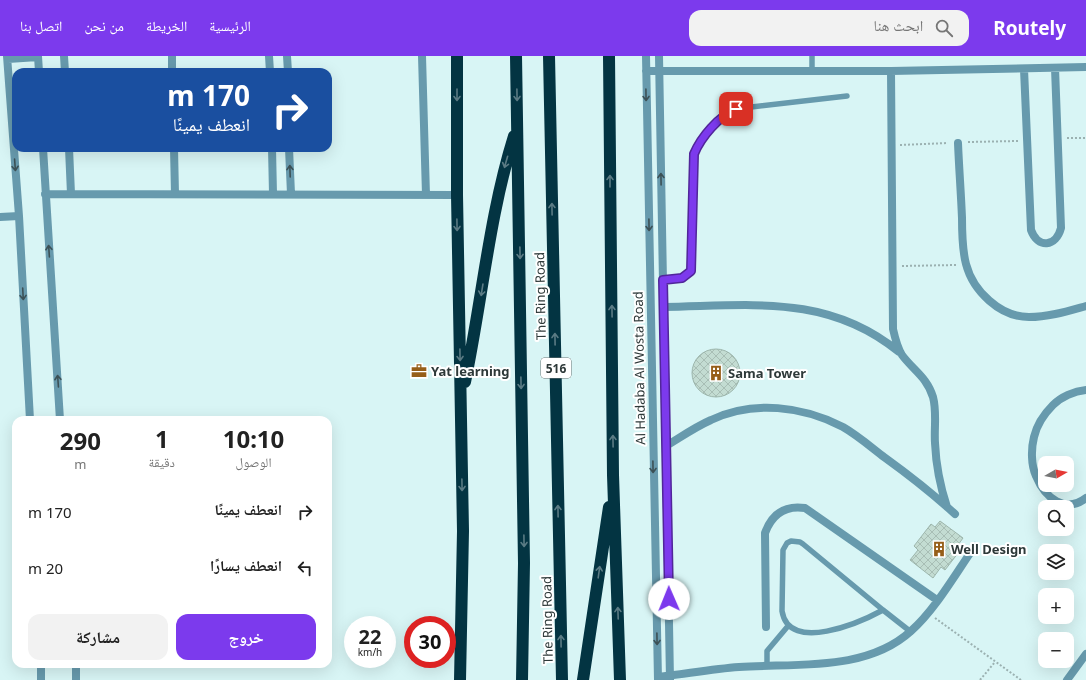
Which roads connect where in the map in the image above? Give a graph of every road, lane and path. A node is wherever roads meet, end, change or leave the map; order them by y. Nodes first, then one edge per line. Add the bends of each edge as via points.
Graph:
1 (38, 56) edge
2 (64, 56) edge
3 (172, 56) edge
4 (269, 56) edge
5 (287, 56) edge
6 (422, 56) edge
7 (457, 56) edge
8 (516, 56) edge
9 (549, 56) edge
10 (609, 56) edge
11 (646, 56) edge
12 (659, 56) edge
13 (812, 56) edge
14 (7, 58) edge
15 (1086, 64) edge
16 (1086, 67) edge
17 (39, 68) edge
18 (65, 68) edge
19 (172, 68) edge
20 (270, 68) edge
21 (288, 68) edge
22 (1024, 68) junction
23 (1055, 68) junction
24 (646, 71) junction
25 (660, 71) junction
26 (812, 71) junction
27 (891, 71) junction
28 (847, 96) dead end
29 (12, 124) edge
30 (518, 125) junction
31 (1057, 138) junction
32 (1086, 138) edge
33 (958, 143) dead end
34 (14, 152) edge
35 (43, 152) edge
36 (68, 152) edge
37 (174, 152) edge
38 (272, 152) edge
39 (290, 152) edge
40 (45, 194) junction
41 (71, 194) junction
42 (175, 194) junction
43 (273, 194) junction
44 (291, 194) junction
45 (426, 195) junction
46 (457, 195) junction
47 (19, 216) junction
48 (0, 217) edge
49 (966, 264) junction
50 (893, 267) junction
51 (663, 280) junction
52 (1086, 306) edge
53 (663, 307) junction
54 (902, 354) junction
55 (651, 371) junction
56 (664, 371) junction
57 (1086, 390) edge
58 (461, 405) junction
59 (30, 416) edge
60 (60, 416) edge
61 (666, 446) junction
62 (613, 475) junction
63 (1086, 498) edge
64 (947, 506) junction
65 (956, 514) dead end
66 (975, 546) dead end
67 (937, 600) junction
68 (883, 610) junction
69 (928, 613) junction
70 (788, 626) junction
71 (766, 628) dead end
72 (911, 632) junction
73 (462, 649) junction
74 (1086, 654) edge
75 (995, 662) junction
76 (767, 665) junction
77 (41, 668) edge
78 (76, 668) edge
79 (670, 678) edge
80 (658, 679) edge
81 (41, 680) edge
82 (76, 680) edge
83 (460, 680) edge
84 (468, 680) edge
85 (522, 680) edge
86 (562, 680) edge
87 (583, 680) edge
88 (620, 680) edge
89 (980, 680) edge
90 (1021, 680) edge
91 (1067, 680) edge

1 - 14 street
1 - 17 street
2 - 18 street
3 - 19 street
4 - 20 street
5 - 21 street
6 - 45 street
7 -> 46 highway
8 -> 30 highway, The Ring Road
86 -> 9 highway, The Ring Road / 516
62 -> 10 highway
11 - 24 street, Al Hadaba Al Wosta Road
12 - 25 street, Al Hadaba Al Wosta Road
13 - 26 lane
14 -> 29 street
15 - 16 street
16 - 23 street
22 - 23 street
22 - 27 street
22 - 31 street via 1031,230 1033,237 1039,242 1046,243 1054,241 1059,236 1061,228
23 - 31 street
24 - 25 street
24 -> 55 street, Al Hadaba Al Wosta Road
25 - 26 street
51 -> 25 street, Al Hadaba Al Wosta Road
26 - 27 street
27 - 50 street
28 - 51 lane via 742,108 720,119 696,149 693,159 692,268 689,274 682,278
30 -> 58 highway via 505,166 497,204
30 -> 85 highway, The Ring Road via 524,563
31 - 32 path
33 - 49 street
34 -> 47 street
35 - 40 street
36 - 41 street
37 - 42 street
38 - 43 street
44 -> 39 street
40 - 41 street
60 -> 40 street
41 - 42 street
42 - 43 street
43 - 44 street
44 - 45 street
45 - 46 street
46 -> 58 highway
47 - 48 street
47 -> 59 street
49 - 50 path
49 - 52 street via 973,281 986,298 1017,315 1044,316
50 - 54 street via 893,329
51 - 53 street, Al Hadaba Al Wosta Road
53 - 54 street via 769,305 805,308 857,324
53 - 56 street, Al Hadaba Al Wosta Road
54 - 64 street via 926,382 932,395 935,410 936,463
55 - 56 street
55 -> 80 street, Al Hadaba Al Wosta Road
56 - 61 street, Al Hadaba Al Wosta Road
57 - 63 street via 1068,395 1046,412 1034,436 1032,450 1036,476 1042,488 1052,498 1069,506 1078,504
58 -> 73 highway
61 - 64 street via 711,419 738,411 765,407 792,409 819,416 844,427
61 - 79 street, Al Hadaba Al Wosta Road
87 -> 62 highway
88 -> 62 highway
64 - 65 street
66 - 67 street
67 - 69 street
67 - 71 street via 805,508 795,506 775,515 765,534
68 - 70 lane via 861,621 830,630 804,632 795,631
68 - 70 lane via 803,544 791,541 782,550 782,611
68 - 72 lane
69 - 72 street
69 - 75 path
70 - 76 lane via 768,651
72 - 76 street via 882,651 856,659
73 - 83 highway
73 - 84 highway
74 - 91 street
75 - 89 path
75 - 90 path
76 - 79 street
77 - 81 street
78 - 82 street
79 - 80 street

